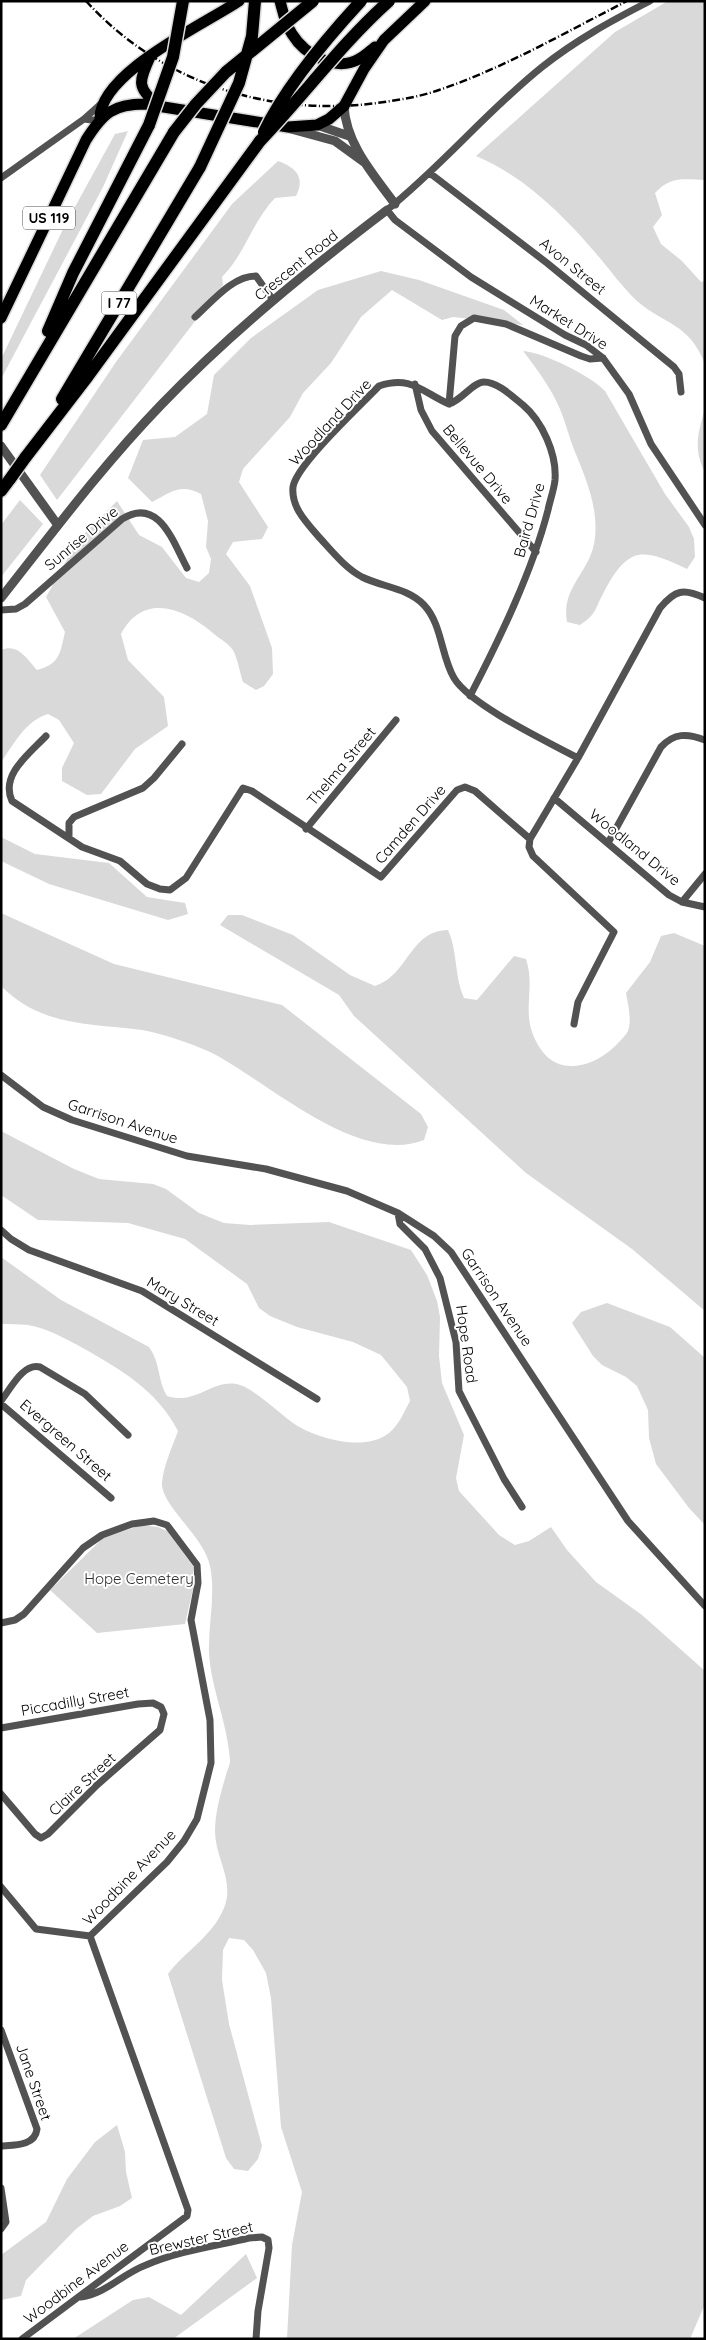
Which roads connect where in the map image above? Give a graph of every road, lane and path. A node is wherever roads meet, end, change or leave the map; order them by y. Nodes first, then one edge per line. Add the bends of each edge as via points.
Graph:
1 (184, 1) edge
2 (239, 1) edge
3 (255, 1) edge
4 (280, 1) edge
5 (313, 1) edge
6 (361, 1) edge
7 (389, 1) edge
8 (425, 1) edge
9 (650, 1) edge
10 (384, 40) junction
11 (150, 55) junction
12 (105, 100) junction
13 (344, 106) junction
14 (160, 107) junction
15 (84, 119) junction
16 (100, 120) junction
17 (317, 125) junction
18 (288, 127) junction
19 (349, 136) junction
20 (260, 141) junction
21 (365, 162) junction
22 (431, 174) junction
23 (1, 178) edge
24 (391, 207) junction
25 (273, 300) junction
26 (195, 317) dead end
27 (1, 318) edge
28 (604, 358) junction
29 (32, 369) junction
30 (415, 384) junction
31 (681, 392) dead end
32 (449, 404) junction
33 (1, 425) edge
34 (38, 439) junction
35 (1, 446) edge
36 (1, 491) edge
37 (57, 524) junction
38 (705, 525) edge
39 (536, 552) junction
40 (187, 568) dead end
41 (1, 598) edge
42 (705, 598) edge
43 (1, 610) edge
44 (470, 696) junction
45 (396, 720) dead end
46 (46, 736) dead end
47 (705, 740) edge
48 (182, 744) dead end
49 (578, 758) junction
50 (554, 798) junction
51 (306, 829) junction
52 (68, 837) junction
53 (530, 839) junction
54 (608, 843) junction
55 (705, 874) edge
56 (682, 902) junction
57 (705, 907) edge
58 (574, 1024) dead end
59 (1, 1075) edge
60 (398, 1213) junction
61 (1, 1230) edge
62 (316, 1399) dead end
63 (1, 1402) edge
64 (128, 1436) dead end
65 (112, 1498) dead end
66 (522, 1507) dead end
67 (705, 1606) edge
68 (1, 1622) edge
69 (153, 1703) joint
70 (1, 1728) edge
71 (1, 1794) edge
72 (1, 1887) edge
73 (90, 1936) junction
74 (1, 2030) edge
75 (1, 2146) edge
76 (1, 2188) edge
77 (1, 2229) edge
78 (78, 2297) junction
79 (22, 2339) edge
80 (256, 2339) edge

1 - 29 highway, bridge via 174,57 149,125 73,273
2 - 11 main road, US 119
3 - 34 highway, I 77, bridge via 252,36 239,83 200,167
4 - 10 main road via 292,34 301,46 330,63 358,60
5 - 29 highway, bridge via 226,72 174,132
6 - 20 highway, bridge via 274,112
7 - 20 highway, bridge via 341,48
8 - 10 main road
9 - 22 street, Crescent Road via 596,28 542,68
10 - 13 main road
11 - 12 main road, US 119 via 127,73
11 - 14 main road via 141,81 142,89
12 - 15 street
12 - 16 main road, US 119
13 - 17 main road
13 - 19 street
14 - 16 main road, US 119 via 116,106
14 - 18 main road, US 119
15 - 16 street
15 - 23 street
16 - 27 main road, US 119 via 86,140
17 - 18 main road, US 119
17 - 19 street
18 - 21 street via 335,141
19 - 21 street, Market Drive
20 - 34 highway
21 - 24 street, Market Drive
22 - 24 street, Crescent Road
22 - 31 street, Avon Street via 674,367 680,374
24 - 25 street, Crescent Road
24 - 28 street, Market Drive via 394,220 471,277
25 - 26 street via 256,276 247,276
25 - 37 street, Crescent Road via 161,405
28 - 32 street via 590,359 506,324 474,318 461,326 455,336
28 - 38 street, Market Drive via 629,394 651,444
29 - 33 highway
30 - 32 street
30 - 39 street, Bellevue Drive via 421,410 432,431
30 - 44 street, Woodland Drive via 390,382 379,386 307,462 293,487 296,505 303,519 351,569 362,577 414,597 424,605 431,614 454,678
32 - 39 street, Baird Drive via 457,402 477,384 484,382 510,395 530,411 541,426 549,445 555,480
34 - 36 highway, I 77, bridge
35 - 37 street
37 - 41 street, Crescent Road
39 - 44 street, Baird Drive
40 - 43 street, Sunrise Drive via 165,527 155,516 132,512 25,604 16,609
42 - 49 street via 679,592 665,602
44 - 49 street, Woodland Drive
45 - 51 street, Thelma Street
46 - 52 street, Camden Drive via 14,770 6,784 7,793 12,801
47 - 54 street via 679,734 668,739
48 - 52 street via 143,788 74,817 69,823
49 - 50 street
50 - 53 street
50 - 54 street, Woodland Drive
51 - 52 street, Camden Drive via 243,788 186,878 170,890 147,884 120,861 82,847
51 - 53 street, Camden Drive via 381,877 457,790 465,787 475,791
53 - 58 street via 533,856 614,932 578,1002
54 - 56 street, Woodland Drive via 669,895
55 - 56 street
56 - 57 street, Woodland Drive
59 - 60 street, Garrison Avenue via 43,1107 72,1120 187,1156 266,1168 347,1190
60 - 66 street, Hope Road via 400,1224 425,1249 440,1278 456,1342 459,1391
60 - 67 street, Garrison Avenue via 434,1236 451,1252 628,1521
61 - 62 street, Mary Street via 29,1250 142,1291
63 - 64 street via 26,1369 33,1365 85,1394
63 - 65 street, Evergreen Street
68 - 73 street, Woodbine Avenue via 16,1620 24,1614 83,1548 102,1535 132,1524 154,1521 166,1525 197,1565 198,1583 191,1620 210,1720 211,1763 197,1819 167,1862
69 - 70 street, Piccadilly Street
69 - 71 street, Claire Street via 161,1707 164,1714 160,1730 97,1785 48,1834 41,1838 34,1834
72 - 73 street via 36,1928
73 - 78 street, Woodbine Avenue via 188,2210 187,2216
74 - 75 street, Jane Street via 37,2129 32,2141
76 - 77 street via 6,2222
78 - 79 street, Woodbine Avenue
78 - 80 street, Brewster Street via 95,2294 143,2266 164,2258 262,2237 268,2240 269,2248

